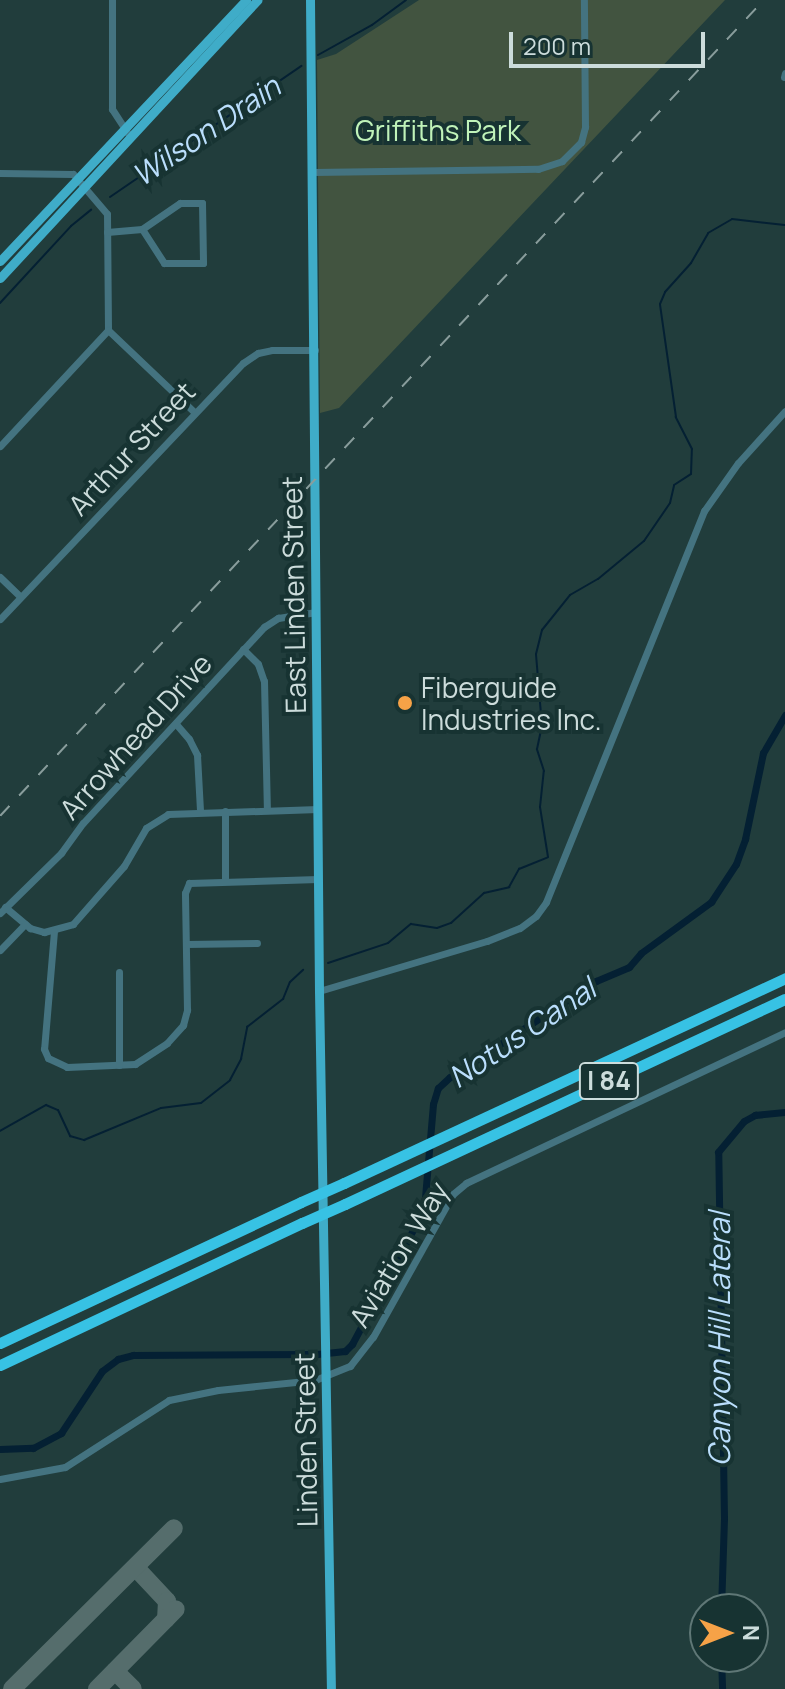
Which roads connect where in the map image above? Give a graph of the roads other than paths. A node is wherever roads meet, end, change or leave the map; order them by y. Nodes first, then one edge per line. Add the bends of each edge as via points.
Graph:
1 (112, 0) edge
2 (246, 0) edge
3 (257, 0) edge
4 (310, 0) edge
5 (584, 0) edge
6 (126, 134) junction
7 (313, 172) junction
8 (0, 173) edge
9 (81, 183) junction
10 (142, 229) junction
11 (107, 232) junction
12 (0, 261) edge
13 (0, 278) edge
14 (108, 330) junction
15 (315, 350) junction
16 (785, 411) edge
17 (194, 412) junction
18 (0, 446) edge
19 (0, 577) edge
20 (20, 596) junction
21 (315, 612) junction
22 (0, 619) edge
23 (243, 649) junction
24 (176, 724) junction
25 (318, 809) junction
26 (267, 810) junction
27 (200, 811) junction
28 (225, 811) junction
29 (225, 879) junction
30 (318, 879) junction
31 (3, 910) edge
32 (25, 924) junction
33 (54, 931) junction
34 (257, 943) dead end
35 (186, 944) junction
36 (0, 950) edge
37 (119, 972) dead end
38 (785, 978) edge
39 (319, 991) junction
40 (785, 999) edge
41 (785, 1032) edge
42 (119, 1065) junction
43 (322, 1190) joint
44 (0, 1343) edge
45 (0, 1365) edge
46 (325, 1376) junction
47 (0, 1479) edge
48 (331, 1689) edge

1 - 6 street via 112,109
2 - 6 main road
3 - 6 main road
4 - 7 main road, East Linden Street
5 - 7 street via 585,127 581,142 562,161 538,169
6 - 9 main road
7 - 15 main road, East Linden Street
8 - 9 street via 73,174
9 - 11 street via 107,214
9 - 12 main road
9 - 13 main road
10 - 10 street via 180,203 202,203 203,263 164,263
10 - 11 street
11 - 14 street
14 - 17 street
14 - 18 street
15 - 17 street, Arthur Street via 258,353
15 - 21 main road, East Linden Street
16 - 39 street via 704,511 536,916 487,941
17 - 20 street, Arthur Street
19 - 20 street
20 - 22 street, Arthur Street
21 - 23 street, Arrowhead Drive via 278,618
21 - 25 main road, East Linden Street
23 - 24 street, Arrowhead Drive
23 - 26 street via 258,664 264,681
24 - 27 street via 197,755
24 - 31 street, Arrowhead Drive
25 - 26 street
25 - 30 main road, East Linden Street
26 - 28 street
27 - 28 street
27 - 33 street via 168,814 146,828 124,866 84,913
28 - 29 street
29 - 30 street
29 - 35 street via 189,883
30 - 39 main road, East Linden Street
31 - 32 street
32 - 33 street
32 - 36 street
33 - 42 street via 44,1049 48,1058 67,1067
34 - 35 street
35 - 42 street via 183,1025 151,1057
37 - 42 street
38 - 44 highway, I 84, bridge
39 - 43 main road, East Linden Street
40 - 45 highway, I 84, bridge
41 - 46 street, Aviation Way via 466,1183 441,1214 367,1348 350,1366
43 - 46 main road, Linden Street
46 - 47 street, Aviation Way via 179,1397 65,1467
46 - 48 main road, Linden Street

